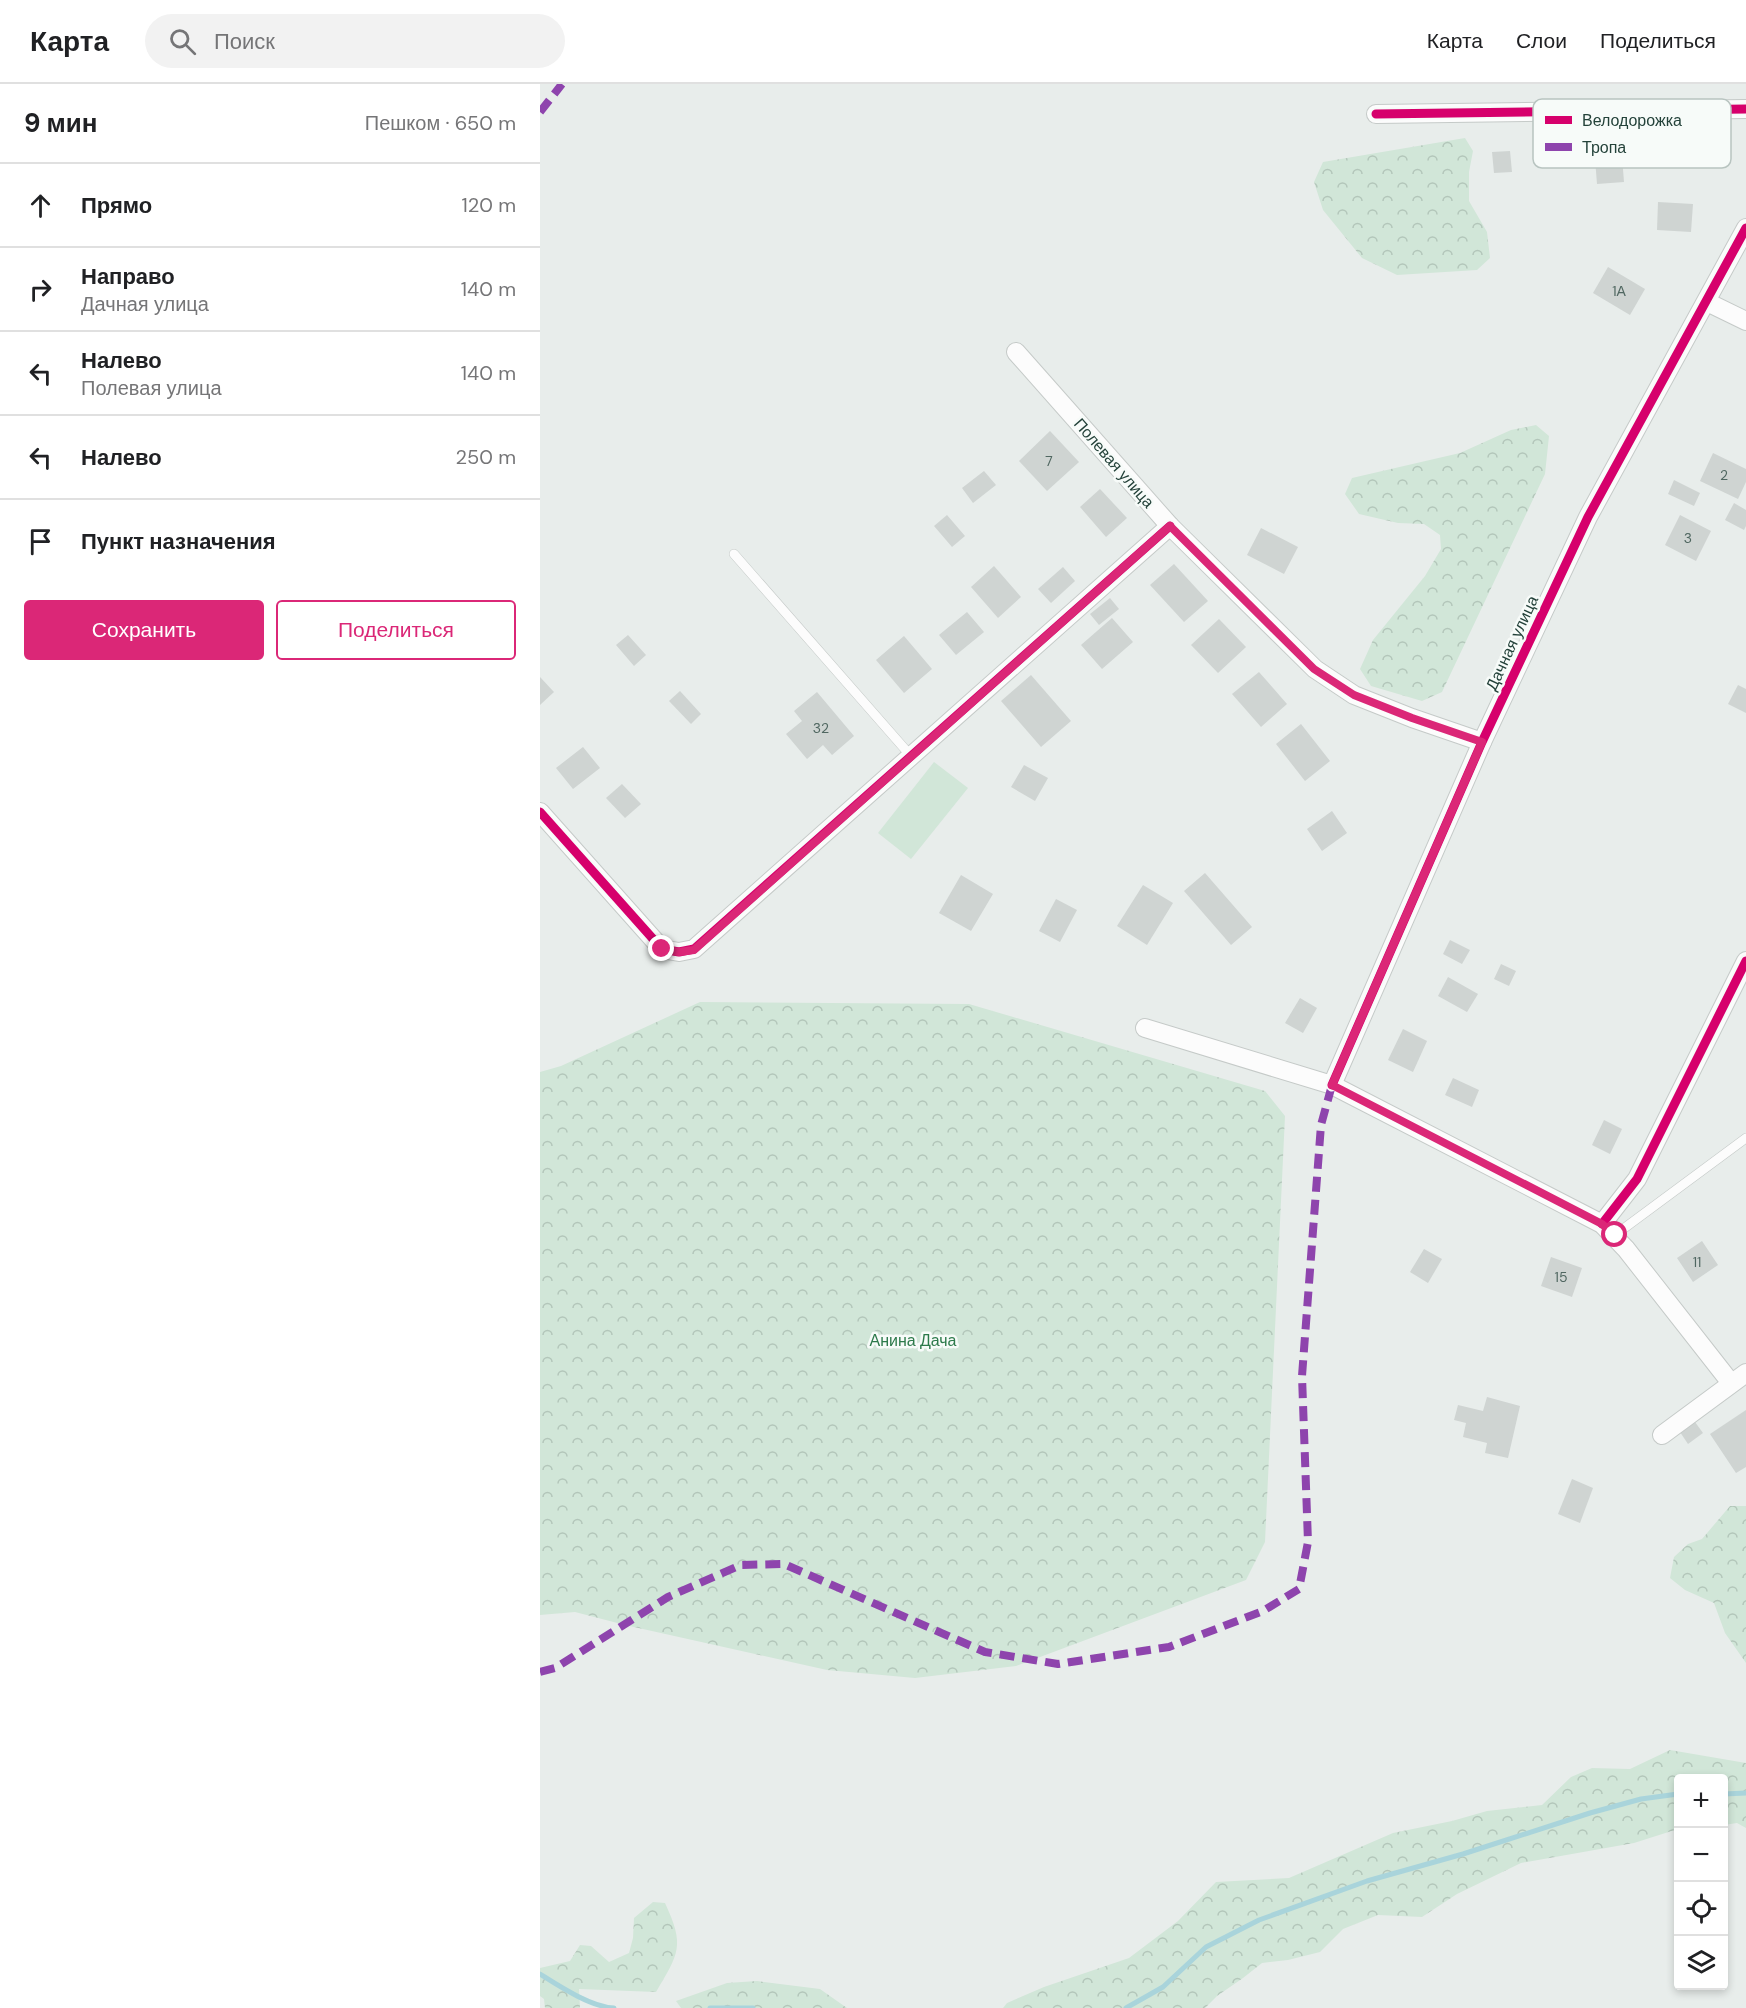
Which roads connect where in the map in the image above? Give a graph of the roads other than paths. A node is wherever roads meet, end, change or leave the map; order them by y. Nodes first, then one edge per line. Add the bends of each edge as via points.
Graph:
1 (1731, 109) edge
2 (1746, 109) edge
3 (1533, 112) edge
4 (1376, 114) dead end
5 (1746, 228) edge
6 (1707, 302) junction
7 (1746, 321) edge
8 (1016, 352) dead end
9 (1170, 526) junction
10 (734, 554) dead end
11 (1482, 742) junction
12 (911, 756) junction
13 (540, 812) edge
14 (1746, 961) edge
15 (1145, 1028) dead end
16 (1332, 1085) junction
17 (1746, 1138) edge
18 (1608, 1230) junction
19 (1738, 1378) edge
20 (1662, 1435) dead end

1 - 2 street
3 - 4 street
5 - 6 street, Дачная улица
6 - 7 street
6 - 11 street, Дачная улица via 1588,517
8 - 9 street, Полевая улица
9 - 11 street, Полевая улица via 1314,669 1354,695
9 - 12 street
10 - 12 lane
11 - 16 street, Дачная улица
12 - 13 street via 694,950 662,949
14 - 18 street
15 - 16 street
16 - 18 street
17 - 18 lane
18 - 19 street
19 - 20 street

